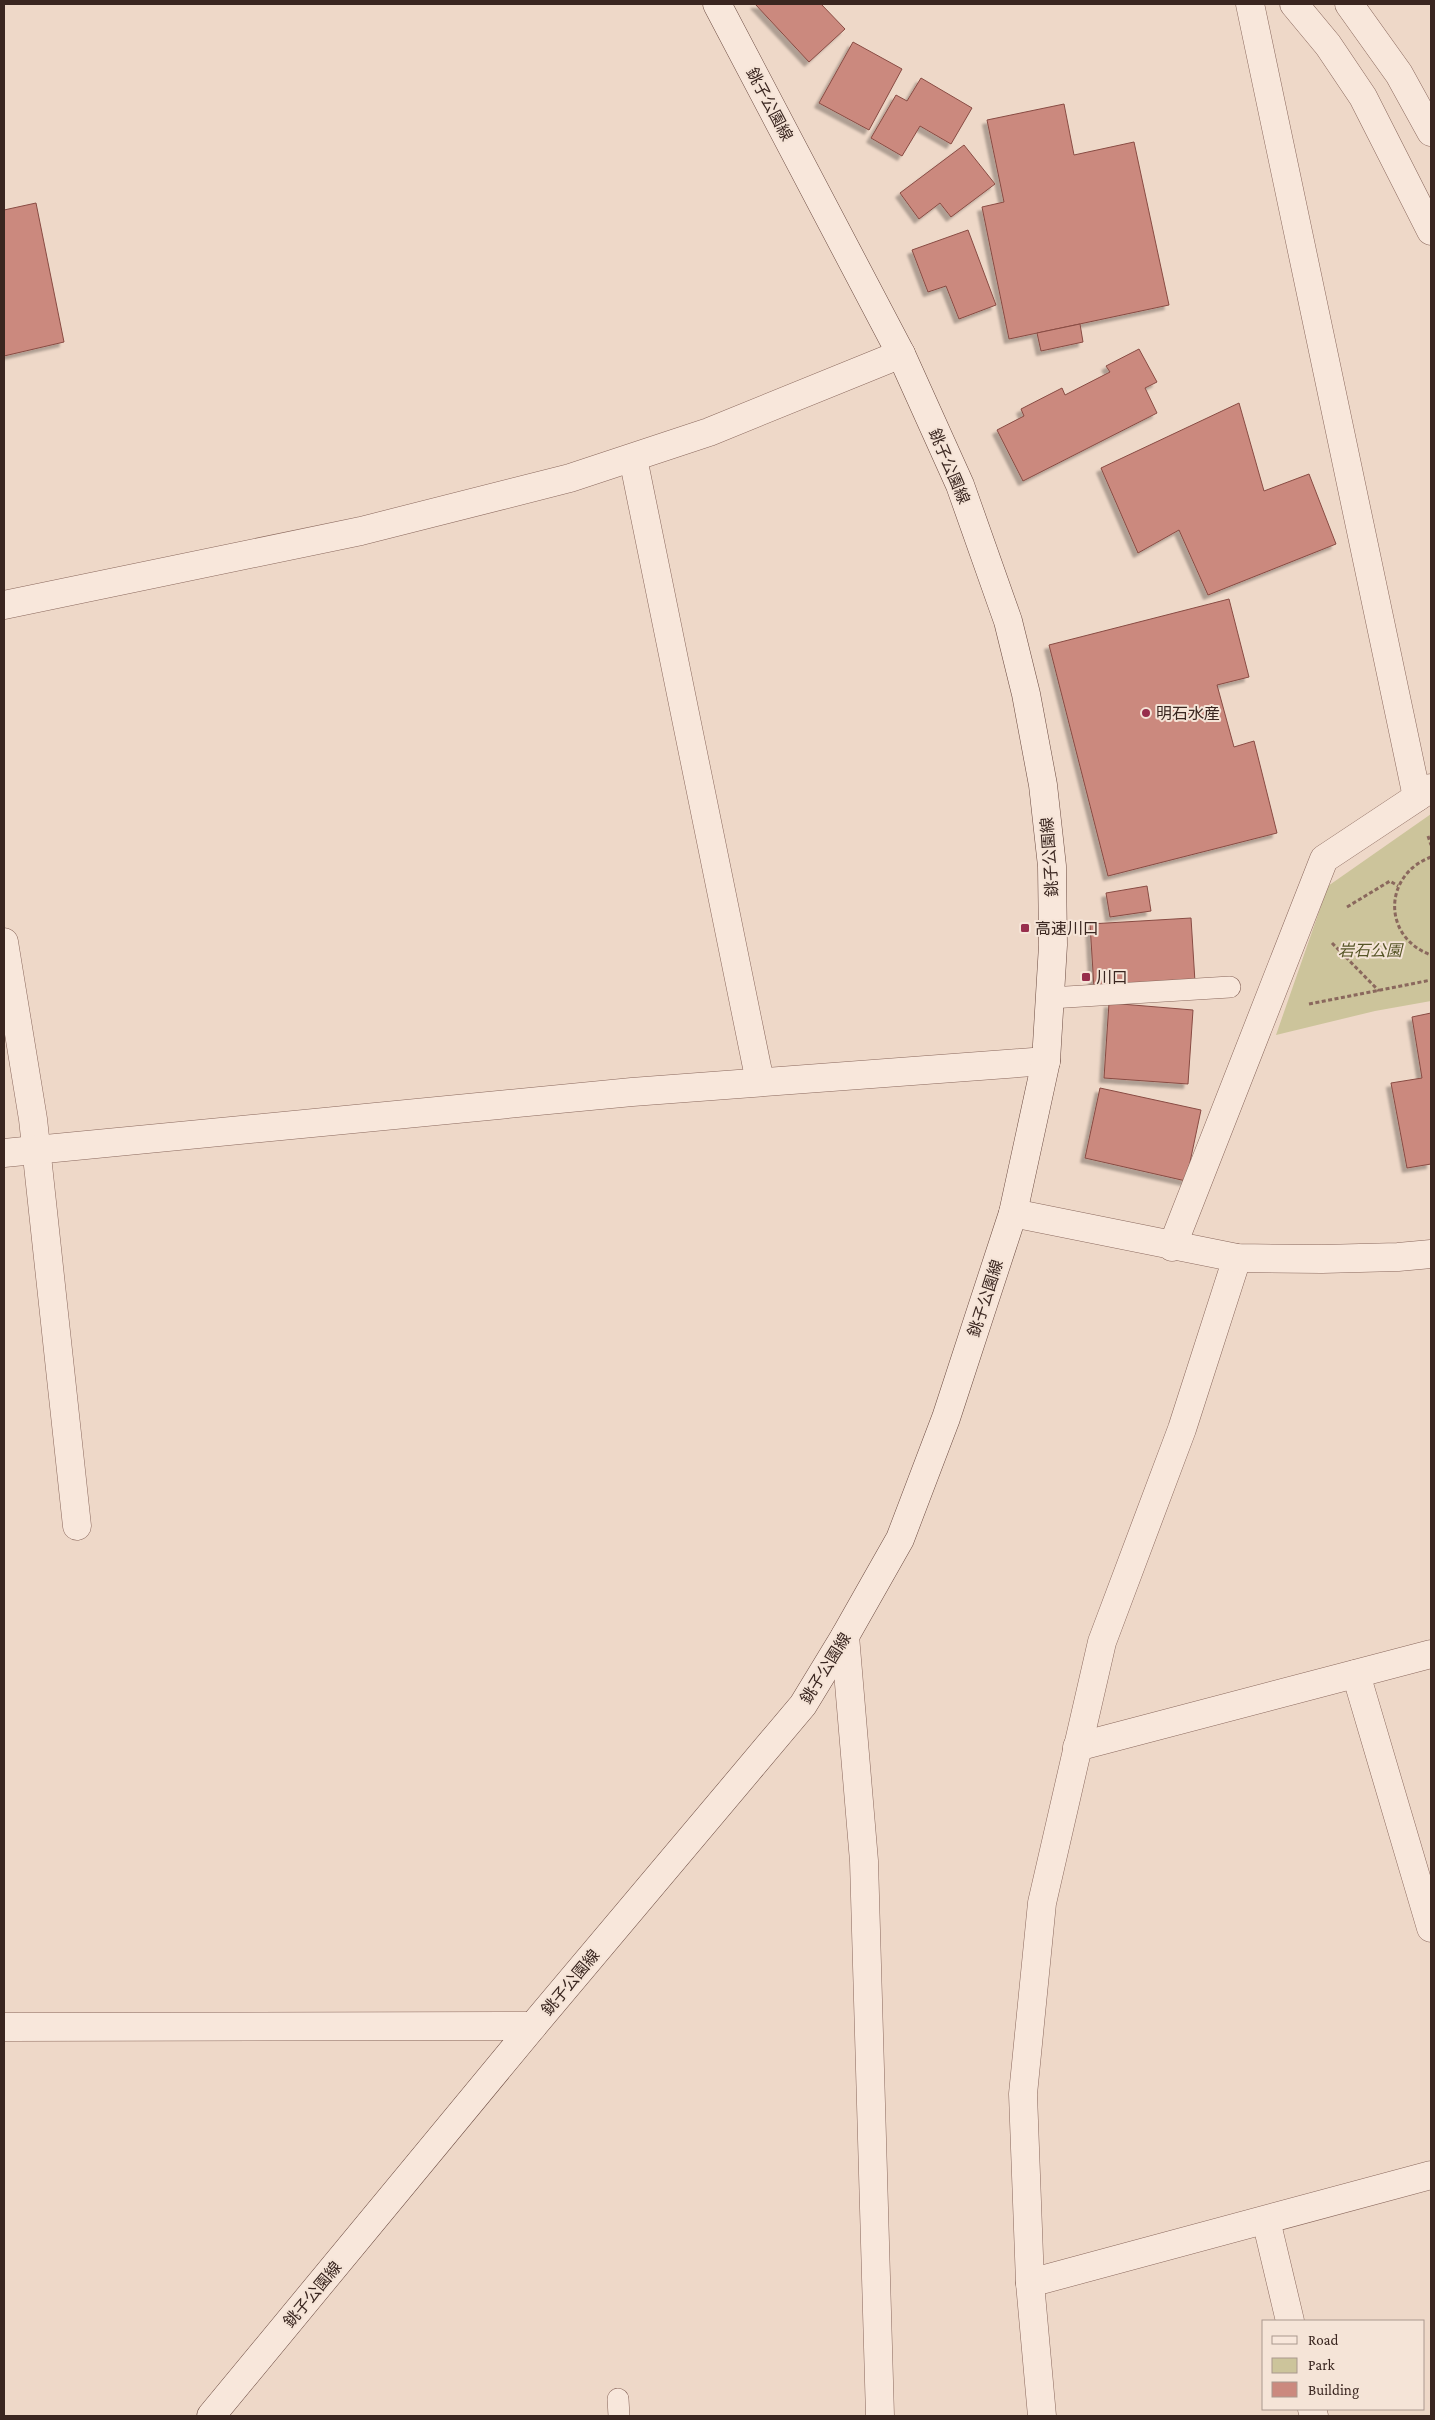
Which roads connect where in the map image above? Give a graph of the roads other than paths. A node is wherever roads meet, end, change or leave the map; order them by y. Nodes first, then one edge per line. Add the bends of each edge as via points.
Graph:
1 (717, 4) edge
2 (1250, 4) edge
3 (1294, 4) edge
4 (1349, 4) edge
5 (1431, 132) edge
6 (1431, 231) edge
7 (901, 354) junction
8 (633, 458) junction
9 (4, 605) edge
10 (1424, 793) edge
11 (4, 942) edge
12 (1230, 987) dead end
13 (1050, 998) junction
14 (1046, 1061) junction
15 (760, 1082) junction
16 (36, 1149) junction
17 (4, 1152) edge
18 (1013, 1213) junction
19 (1172, 1247) junction
20 (1431, 1254) edge
21 (1237, 1258) junction
22 (77, 1526) dead end
23 (846, 1636) junction
24 (1431, 1654) edge
25 (1356, 1674) junction
26 (1077, 1747) junction
27 (1431, 1928) edge
28 (534, 2026) junction
29 (4, 2027) edge
30 (1431, 2175) edge
31 (1266, 2220) junction
32 (1030, 2283) junction
33 (1290, 2320) edge
34 (211, 2416) edge
35 (880, 2416) edge
36 (1042, 2416) edge

1 - 7 street, 銚子公園線
2 - 10 street
3 - 6 street via 1328,45 1363,97
4 - 5 street via 1399,74
7 - 8 street via 709,432
7 - 13 street, 銚子公園線 via 960,485 1008,621 1026,694 1043,785 1052,866
8 - 9 street via 570,478 361,531
8 - 15 street
10 - 19 street via 1324,859
11 - 16 street
12 - 13 lane
13 - 14 street, 銚子公園線
14 - 15 street
14 - 18 street, 銚子公園線
15 - 16 street
16 - 17 street
16 - 22 street
18 - 19 street
18 - 23 street, 銚子公園線 via 946,1418 900,1539
19 - 21 street
20 - 21 street via 1322,1259
21 - 26 street via 1182,1429 1102,1642
23 - 28 street, 銚子公園線 via 803,1705
23 - 35 street via 864,1861
24 - 25 street
25 - 26 street
25 - 27 street
26 - 32 street via 1042,1903 1023,2094
28 - 29 street
28 - 34 street, 銚子公園線
30 - 31 street
31 - 32 street
31 - 33 street
32 - 36 street

